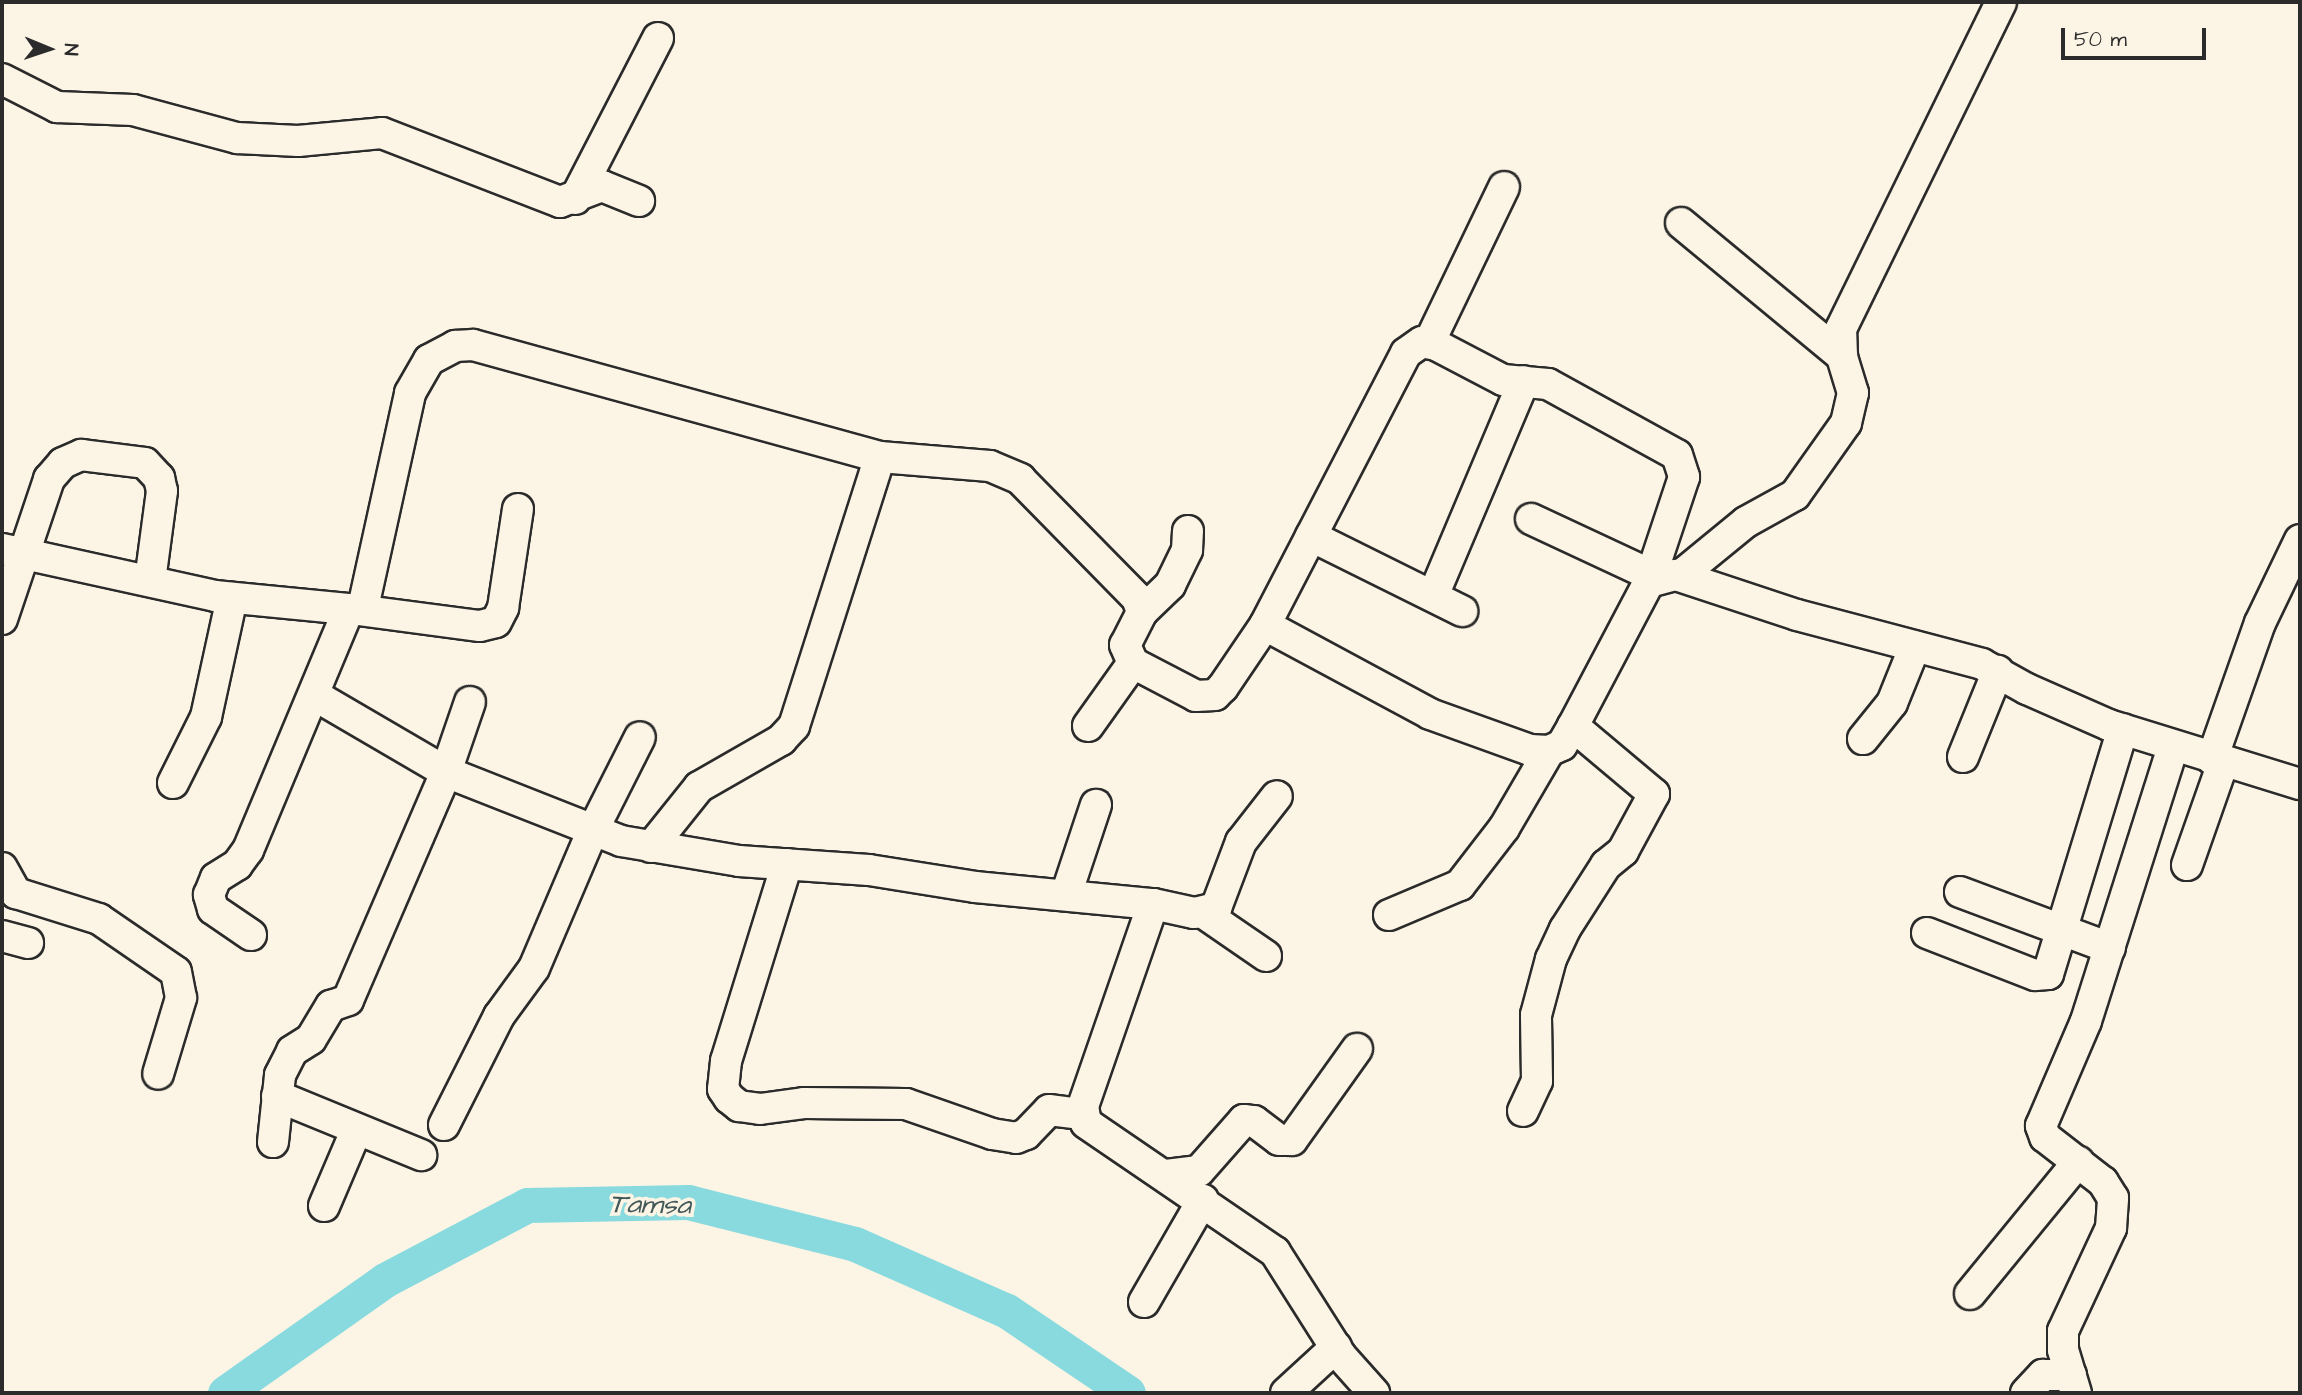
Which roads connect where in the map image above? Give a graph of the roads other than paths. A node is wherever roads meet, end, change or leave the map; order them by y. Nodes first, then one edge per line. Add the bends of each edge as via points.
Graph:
1 (2001, 2) edge
2 (658, 38) dead end
3 (2, 79) edge
4 (1504, 187) dead end
5 (575, 199) junction
6 (639, 201) dead end
7 (1681, 223) dead end
8 (1429, 343) junction
9 (1842, 356) junction
10 (1524, 381) junction
11 (880, 457) junction
12 (518, 509) dead end
13 (1531, 519) dead end
14 (1188, 531) dead end
15 (1311, 536) junction
16 (2300, 540) edge
17 (13, 550) edge
18 (1660, 578) junction
19 (150, 581) junction
20 (1433, 596) junction
21 (232, 598) junction
22 (353, 611) junction
23 (1462, 611) dead end
24 (1142, 612) junction
25 (2, 619) edge
26 (1265, 625) junction
27 (1915, 646) junction
28 (1133, 663) junction
29 (1998, 671) junction
30 (316, 696) junction
31 (470, 702) dead end
32 (1088, 726) dead end
33 (1573, 726) junction
34 (2123, 729) junction
35 (640, 737) dead end
36 (1863, 738) dead end
37 (2173, 746) junction
38 (1549, 751) junction
39 (1963, 757) dead end
40 (2218, 761) junction
41 (446, 772) junction
42 (173, 783) dead end
43 (2300, 784) edge
44 (1277, 796) dead end
45 (1097, 805) dead end
46 (592, 832) junction
47 (651, 847) junction
48 (787, 864) junction
49 (2187, 865) dead end
50 (2, 868) edge
51 (1960, 892) dead end
52 (1066, 895) junction
53 (1153, 904) junction
54 (1205, 914) junction
55 (1389, 915) dead end
56 (2064, 928) junction
57 (1927, 933) dead end
58 (251, 935) dead end
59 (2110, 948) junction
60 (1266, 956) dead end
61 (1357, 1049) dead end
62 (158, 1074) dead end
63 (277, 1097) junction
64 (1523, 1111) dead end
65 (1083, 1114) junction
66 (444, 1125) dead end
67 (355, 1131) junction
68 (273, 1142) dead end
69 (421, 1155) dead end
70 (2078, 1162) junction
71 (1166, 1175) junction
72 (1203, 1200) junction
73 (324, 1206) dead end
74 (1970, 1294) dead end
75 (1144, 1302) dead end
76 (1336, 1348) junction
77 (2074, 1384) edge
78 (1286, 1393) edge
79 (1374, 1393) edge
80 (2026, 1393) edge

1 - 9 street via 1849,310 1841,329
2 - 5 street
3 - 5 street via 57,107 133,110 237,138 298,141 382,133 545,198
4 - 8 street
5 - 6 street via 603,186
7 - 9 street
8 - 10 street via 1494,377
8 - 15 street via 1406,353
9 - 18 street via 1853,393 1851,410 1806,485
10 - 18 street via 1548,384 1670,449 1682,461 1682,487
10 - 20 street
11 - 22 street via 490,349 455,346 429,360 410,393 364,603
11 - 24 street via 990,466 1020,479 1129,589
11 - 47 street via 794,726 781,740 699,787
12 - 22 street via 503,608 496,622 480,626
13 - 18 street
14 - 24 street via 1187,551 1170,584
15 - 20 street
15 - 26 street
16 - 40 street via 2260,624
17 - 19 street
17 - 19 street via 49,479 63,463 93,455 145,463 159,478 162,491
17 - 25 street
18 - 27 street
18 - 33 street
19 - 21 street
20 - 23 street
21 - 22 street
21 - 42 street via 206,717
22 - 30 street
24 - 28 street via 1126,636
26 - 28 street via 1215,695 1196,696
26 - 38 street via 1430,714 1530,750
27 - 29 street
27 - 36 street via 1892,703
28 - 32 street
29 - 34 street via 2027,689
29 - 39 street
30 - 41 street
30 - 58 street via 248,850 237,864 216,877 209,895 213,909
31 - 41 street
33 - 38 street via 1562,745
33 - 64 street via 1654,794 1623,851 1606,865 1565,929 1548,968 1536,1015 1540,1065
34 - 37 street
34 - 56 street
35 - 46 street
37 - 40 street
37 - 59 street
38 - 55 street via 1504,828 1460,886
40 - 43 street
40 - 49 street
41 - 46 street
41 - 63 street via 348,1000 334,1003 311,1040 292,1051
44 - 54 street via 1241,842 1216,908
45 - 52 street
46 - 47 street
46 - 66 street via 534,968 493,1026
47 - 48 street
48 - 52 street
48 - 65 street via 726,1061 723,1089 729,1098 739,1106 760,1109 804,1103 906,1104 1016,1138 1049,1110
50 - 62 street via 16,893 99,919 176,972 181,998
51 - 56 street
52 - 53 street
53 - 54 street
53 - 65 street
54 - 60 street
56 - 57 street via 2045,976
56 - 59 street
59 - 70 street via 2086,1021 2041,1126 2045,1137
61 - 71 street via 1292,1140 1279,1140 1254,1121 1244,1120 1199,1171
63 - 67 street
63 - 68 street
65 - 71 street via 1093,1128
67 - 69 street
67 - 73 street
70 - 74 street
70 - 77 street via 2109,1189 2114,1217 2063,1331 2063,1350
71 - 72 street
72 - 75 street
72 - 76 street via 1281,1258
76 - 78 street
76 - 79 street
77 - 80 street via 2043,1375

